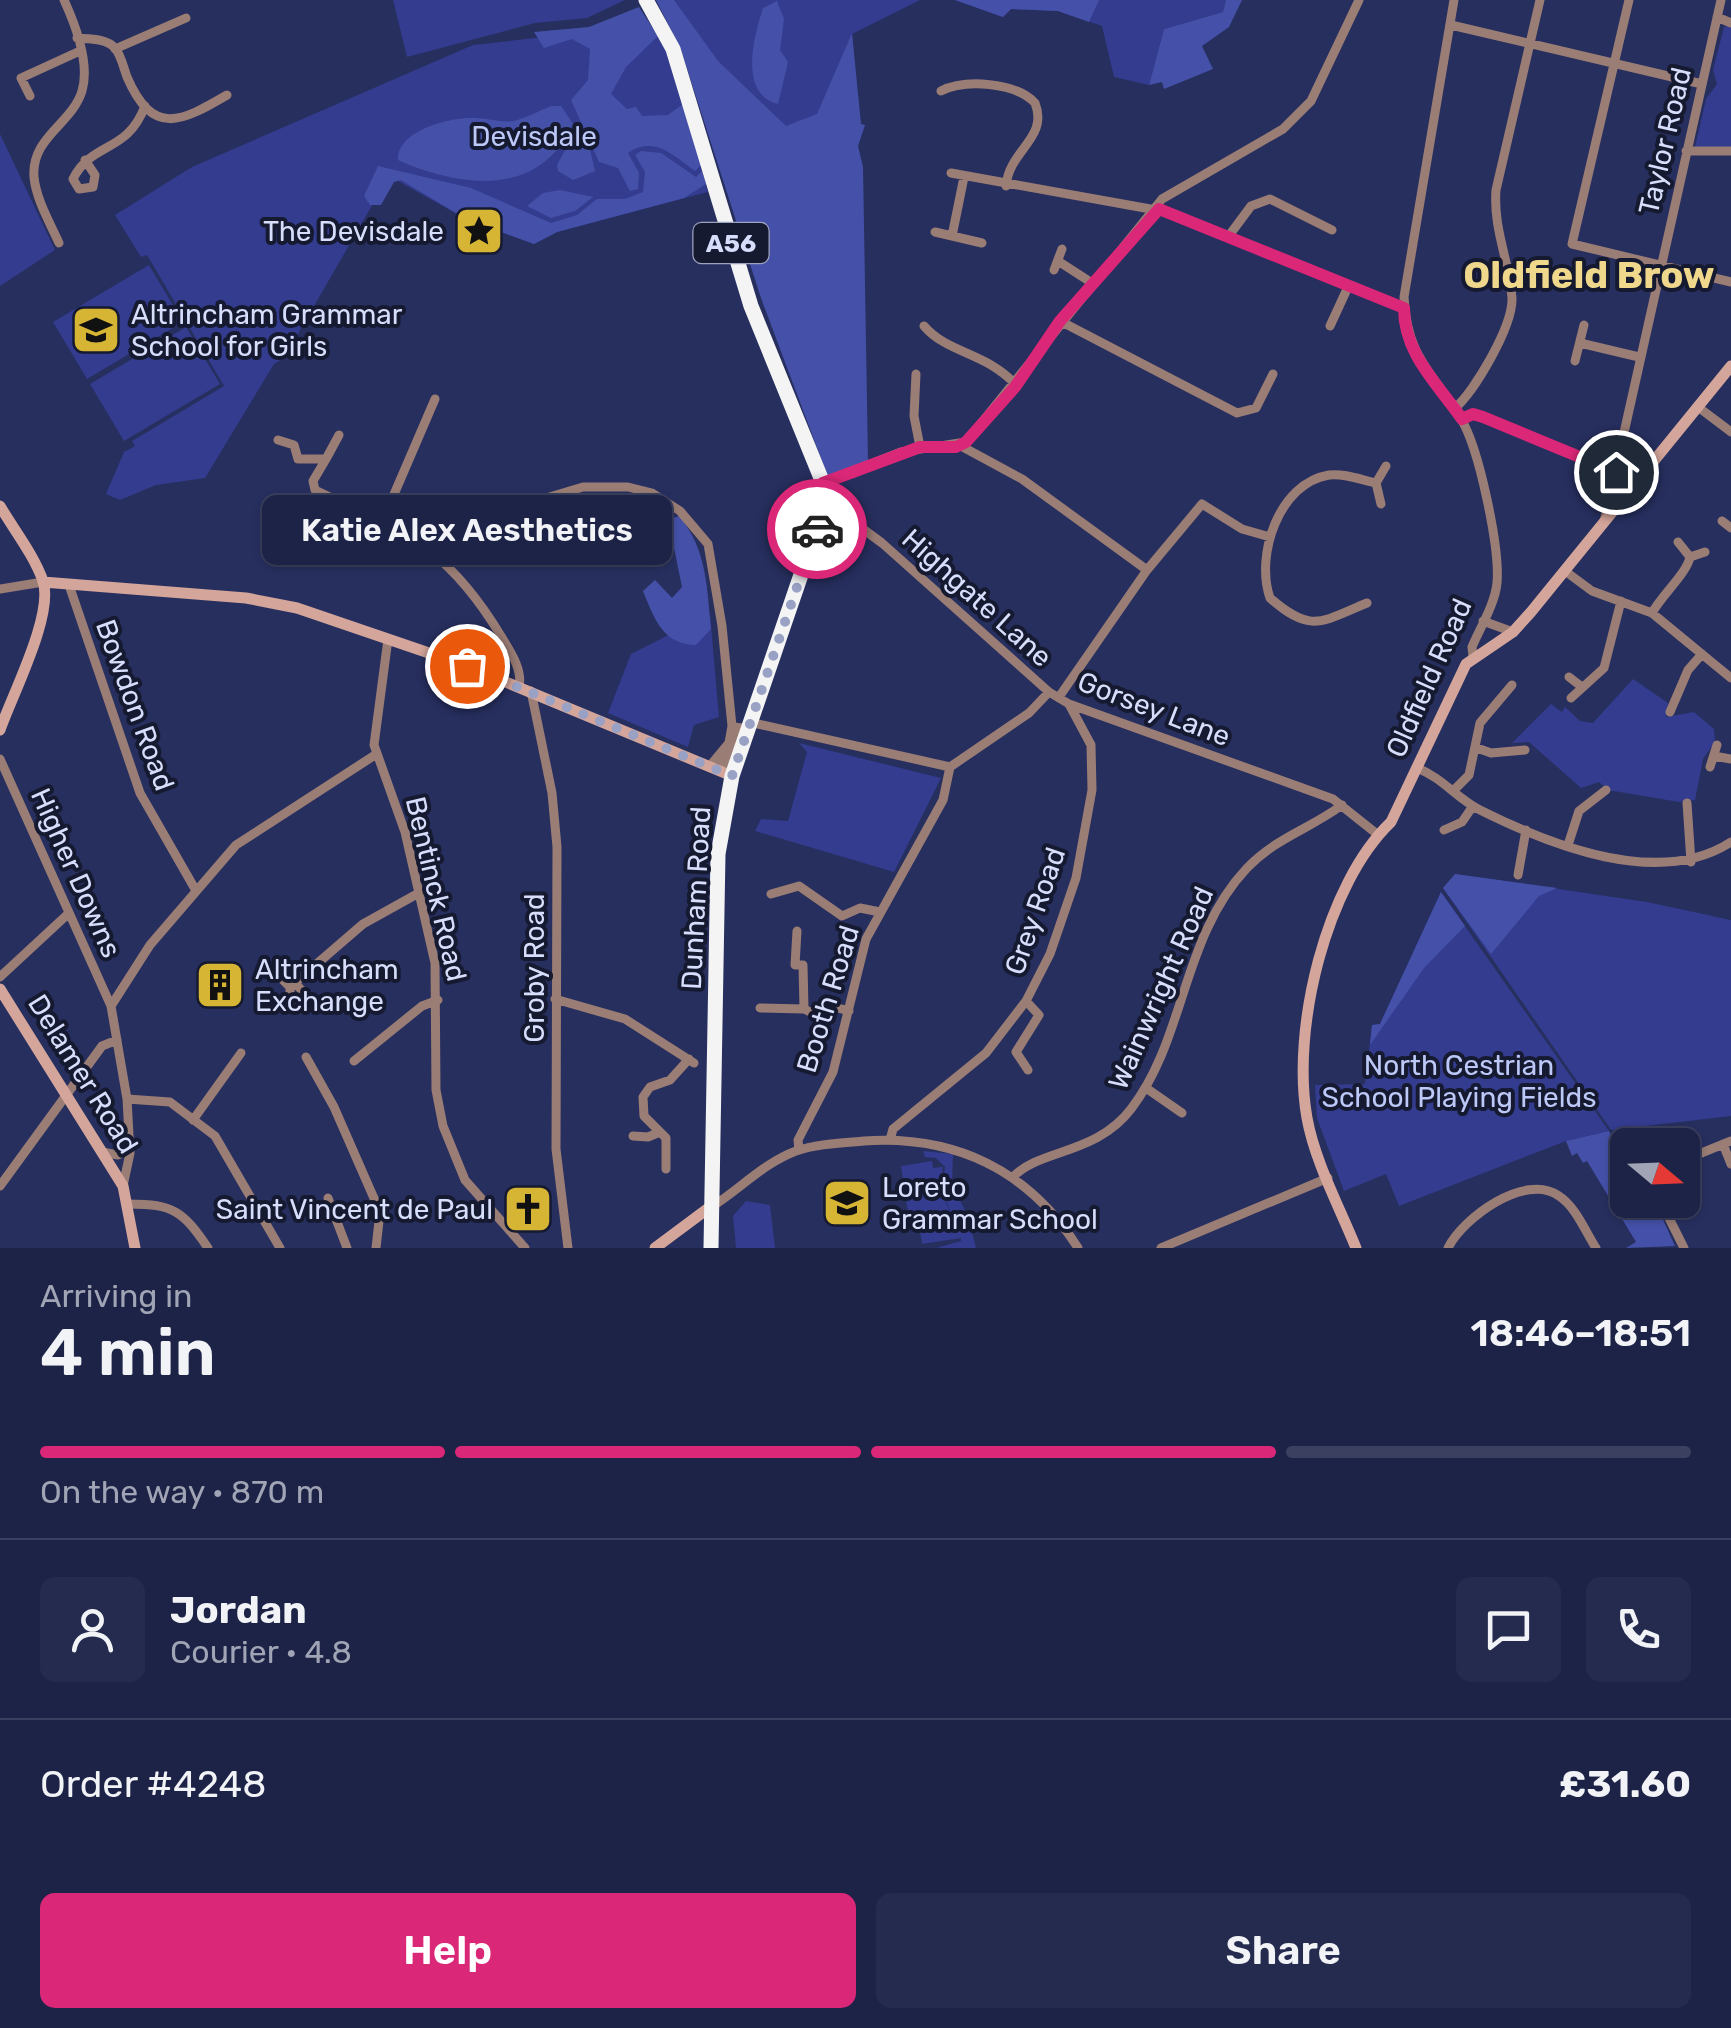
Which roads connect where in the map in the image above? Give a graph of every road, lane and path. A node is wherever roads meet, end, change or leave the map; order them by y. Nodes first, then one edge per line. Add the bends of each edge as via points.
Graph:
1 (64, 0) edge
2 (646, 0) edge
3 (1359, 0) edge
4 (1454, 0) edge
5 (1540, 0) edge
6 (1628, 0) edge
7 (1721, 0) edge
8 (1717, 17) junction
9 (186, 18) dead end
10 (1731, 23) edge
11 (1451, 26) junction
12 (77, 38) junction
13 (1530, 44) junction
14 (116, 48) junction
15 (80, 51) junction
16 (1613, 64) junction
17 (1702, 84) junction
18 (941, 91) dead end
19 (30, 96) dead end
20 (227, 96) dead end
21 (144, 106) junction
22 (1686, 151) junction
23 (1731, 151) edge
24 (85, 160) dead end
25 (952, 173) dead end
26 (964, 177) junction
27 (1006, 186) junction
28 (1157, 210) junction
29 (1332, 230) dead end
30 (935, 232) dead end
31 (952, 236) junction
32 (1228, 237) junction
33 (59, 242) dead end
34 (982, 243) dead end
35 (1062, 249) dead end
36 (1660, 264) junction
37 (1731, 282) edge
38 (1092, 283) junction
39 (1348, 287) junction
40 (1404, 308) junction
41 (1060, 321) junction
42 (1584, 324) dead end
43 (1330, 326) dead end
44 (924, 332) dead end
45 (1580, 343) junction
46 (1638, 357) junction
47 (1575, 362) dead end
48 (1731, 366) edge
49 (916, 374) dead end
50 (1273, 374) dead end
51 (1016, 385) junction
52 (435, 399) dead end
53 (1698, 406) junction
54 (1454, 409) junction
55 (1462, 419) junction
56 (1731, 432) edge
57 (340, 435) dead end
58 (278, 440) dead end
59 (961, 446) junction
60 (920, 447) junction
61 (326, 459) junction
62 (1386, 466) dead end
63 (1613, 471) junction
64 (823, 483) junction
65 (1376, 483) junction
66 (1640, 483) junction
67 (1381, 504) dead end
68 (0, 506) edge
69 (823, 510) junction
70 (383, 520) junction
71 (1606, 524) junction
72 (414, 538) junction
73 (1270, 538) junction
74 (1678, 542) dead end
75 (1705, 552) dead end
76 (1690, 557) junction
77 (1147, 570) junction
78 (1565, 570) junction
79 (44, 582) junction
80 (69, 585) junction
81 (0, 589) edge
82 (1621, 601) junction
83 (1369, 603) dead end
84 (1652, 613) junction
85 (1483, 621) junction
86 (1513, 632) junction
87 (388, 638) junction
88 (1702, 654) junction
89 (1473, 657) junction
90 (1569, 677) dead end
91 (1731, 678) edge
92 (1513, 685) dead end
93 (1582, 686) junction
94 (525, 688) junction
95 (1054, 694) junction
96 (1570, 698) dead end
97 (1070, 704) junction
98 (1684, 711) dead end
99 (745, 725) junction
100 (0, 730) edge
101 (1477, 748) junction
102 (1523, 754) dead end
103 (375, 755) junction
104 (1714, 756) dead end
105 (0, 759) edge
106 (1731, 759) edge
107 (950, 767) junction
108 (709, 768) junction
109 (1417, 768) junction
110 (732, 776) junction
111 (1455, 789) junction
112 (1606, 790) dead end
113 (1686, 803) dead end
114 (1342, 805) junction
115 (1473, 806) junction
116 (1674, 815) dead end
117 (1687, 820) junction
118 (1444, 830) dead end
119 (1526, 830) junction
120 (1377, 834) junction
121 (1728, 844) edge
122 (1568, 846) junction
123 (1731, 856) edge
124 (1690, 862) junction
125 (1518, 876) dead end
126 (195, 889) junction
127 (418, 894) junction
128 (772, 894) dead end
129 (880, 912) junction
130 (68, 913) junction
131 (797, 931) dead end
132 (0, 977) edge
133 (293, 985) dead end
134 (0, 989) edge
135 (438, 1000) junction
136 (555, 1000) junction
137 (1026, 1000) junction
138 (111, 1006) junction
139 (760, 1008) dead end
140 (804, 1009) junction
141 (849, 1011) junction
142 (118, 1040) junction
143 (241, 1053) dead end
144 (306, 1057) dead end
145 (354, 1061) dead end
146 (1028, 1070) dead end
147 (1146, 1088) junction
148 (66, 1094) junction
149 (127, 1099) junction
150 (1182, 1113) dead end
151 (193, 1120) junction
152 (660, 1132) junction
153 (633, 1136) dead end
154 (890, 1140) junction
155 (1727, 1142) edge
156 (130, 1150) junction
157 (798, 1150) junction
158 (102, 1152) junction
159 (1700, 1153) edge
160 (0, 1160) edge
161 (1731, 1164) edge
162 (14, 1166) junction
163 (666, 1170) dead end
164 (1013, 1176) junction
165 (1328, 1178) junction
166 (0, 1186) edge
167 (123, 1186) junction
168 (328, 1198) dead end
169 (129, 1204) junction
170 (710, 1208) junction
171 (1669, 1218) edge
172 (135, 1248) edge
173 (208, 1248) edge
174 (280, 1248) edge
175 (348, 1248) edge
176 (376, 1248) edge
177 (525, 1248) edge
178 (568, 1248) edge
179 (655, 1248) edge
180 (711, 1248) edge
181 (1078, 1248) edge
182 (1161, 1248) edge
183 (1356, 1248) edge
184 (1448, 1248) edge
185 (1596, 1248) edge
186 (1684, 1248) edge

1 - 12 street
2 - 64 highway, Dunham Road / A56 via 673,49 751,306
3 - 28 street via 1311,101 1282,128 1175,188
4 - 11 street, Oldfield Road
5 - 13 street
6 - 16 street
7 - 8 street, Taylor Road
8 - 10 street
8 - 17 street, Taylor Road
9 - 14 street
11 - 13 street
11 - 40 street, Oldfield Road
12 - 14 street
12 - 15 street
13 - 16 street
13 - 54 street via 1494,218 1512,306 1485,366
14 - 21 street
15 - 19 street via 21,78
15 - 33 street via 82,93 48,134 35,163 34,180
16 - 17 street
16 - 36 street via 1572,244
17 - 22 street, Taylor Road
18 - 27 street via 960,84 1018,91 1034,102 1041,136 1016,154
20 - 21 street via 179,121 154,116
21 - 24 street via 132,134
22 - 23 street
22 - 36 street, Taylor Road
25 - 26 street
26 - 27 street
26 - 31 street
27 - 28 street
28 - 32 street
28 - 38 street
29 - 32 street via 1270,199 1250,206
30 - 31 street
31 - 34 street
32 - 39 street
35 - 38 street via 1056,266
36 - 37 street
36 - 46 street, Taylor Road
38 - 41 street
39 - 40 street
39 - 43 street
40 - 54 street, Oldfield Road via 1417,359
41 - 50 street via 1243,414 1256,408
41 - 51 street
42 - 45 street
44 - 51 street via 995,363
45 - 46 street
45 - 47 street
46 - 63 street, Taylor Road
48 - 53 street
49 - 60 street
51 - 59 street
52 - 70 street
53 - 56 street
53 - 66 street
54 - 55 street, Oldfield Road
55 - 63 street via 1483,417
55 - 85 street, Oldfield Road via 1478,462 1494,549 1497,584
57 - 61 street
58 - 61 street via 294,445 298,459
59 - 60 street
59 - 77 street via 1022,479
60 - 64 street
61 - 70 street, Groby Road via 315,490
62 - 65 street
63 - 66 street
63 - 71 street, Taylor Road
64 - 69 highway, Dunham Road / A56
65 - 67 street
65 - 73 street via 1337,474 1312,482 1292,498
66 - 71 street
68 - 79 street
69 - 95 street, Highgate Lane via 852,520 882,543
69 - 99 highway, Dunham Road / A56
70 - 72 street, Groby Road
71 - 78 street
72 - 94 street, Groby Road via 456,571 483,607
72 - 108 street via 424,527 583,488 628,487 680,510 708,544 722,626 731,734
73 - 77 street via 1242,529 1204,503
73 - 83 street via 1266,586 1289,616 1318,624
74 - 76 street
75 - 76 street
76 - 84 street
77 - 95 street
78 - 82 street via 1592,591
78 - 86 street
79 - 80 street
79 - 81 street
79 - 100 street via 45,607
80 - 87 street via 246,598
80 - 126 street, Bowdon Road via 140,794
82 - 84 street
82 - 93 street via 1612,650 1594,680
84 - 88 street
85 - 86 street
85 - 89 street, Oldfield Road
86 - 89 street
87 - 94 street
87 - 103 street
88 - 91 street
88 - 98 street via 1671,709
89 - 109 street, Oldfield Road
90 - 93 street
92 - 101 street via 1480,723
93 - 96 street
94 - 108 street
94 - 136 street, Groby Road via 552,793
95 - 97 street, Gorsey Lane
95 - 107 street, Gorsey Lane
97 - 114 street, Gorsey Lane
97 - 137 street, Grey Road via 1094,758 1087,822 1062,920
99 - 107 street
99 - 110 highway, Dunham Road / A56
101 - 102 street
101 - 111 street via 1469,775
103 - 126 street via 236,845
103 - 127 street, Bentinck Road via 405,832
104 - 106 street
105 - 130 street, Higher Downs
107 - 129 street, Booth Road via 943,800
108 - 110 street
109 - 111 street
109 - 120 street, Oldfield Road via 1391,822
110 - 170 highway, Dunham Road / A56 via 718,854
111 - 115 street
112 - 122 street via 1574,817
113 - 117 street
114 - 120 street, Gorsey Lane
114 - 147 street, Wainwright Road via 1275,842 1227,893 1198,948
115 - 118 street via 1462,822
115 - 119 street
116 - 117 street
117 - 124 street
119 - 122 street
119 - 125 street
120 - 165 street, Oldfield Road via 1334,904 1311,1008 1306,1113
121 - 123 street
121 - 124 street
122 - 124 street
126 - 138 street
127 - 133 street via 363,924
127 - 135 street, Bentinck Road
128 - 129 street via 799,886 842,916 860,908
129 - 141 street, Booth Road via 862,952
130 - 132 street
130 - 138 street, Higher Downs
131 - 140 street via 795,965 803,966
134 - 148 street, Delamer Road
135 - 145 street
135 - 177 street, Bentinck Road via 443,1126 465,1180
136 - 152 street via 625,1020 691,1061 644,1094 643,1114
136 - 178 street, Groby Road via 556,1150
137 - 146 street via 1039,1015 1016,1052
137 - 154 street, Grey Road via 986,1054 892,1129
138 - 142 street, Higher Downs
139 - 140 street
140 - 141 street via 819,1016
141 - 157 street, Booth Road via 833,1072
142 - 148 street via 102,1046
142 - 149 street, Higher Downs
143 - 151 street
144 - 176 street via 380,1212
147 - 150 street
147 - 164 street, Wainwright Road via 1099,1138
148 - 158 street, Delamer Road
148 - 162 street
149 - 151 street via 170,1102
149 - 156 street, Higher Downs
151 - 174 street via 215,1136
152 - 153 street
152 - 163 street
154 - 157 street
154 - 164 street via 952,1148
155 - 159 street
155 - 161 street
156 - 158 street
156 - 167 street, Higher Downs
157 - 170 street
158 - 167 street, Delamer Road
160 - 162 street
162 - 166 street
164 - 181 street
165 - 182 street
165 - 183 street, Oldfield Road
167 - 169 street, Delamer Road
168 - 175 street
169 - 172 street, Delamer Road
169 - 173 street via 178,1211
170 - 179 street
170 - 180 highway, Dunham Road / A56
171 - 186 street
184 - 185 street via 1466,1219 1538,1189 1564,1199

